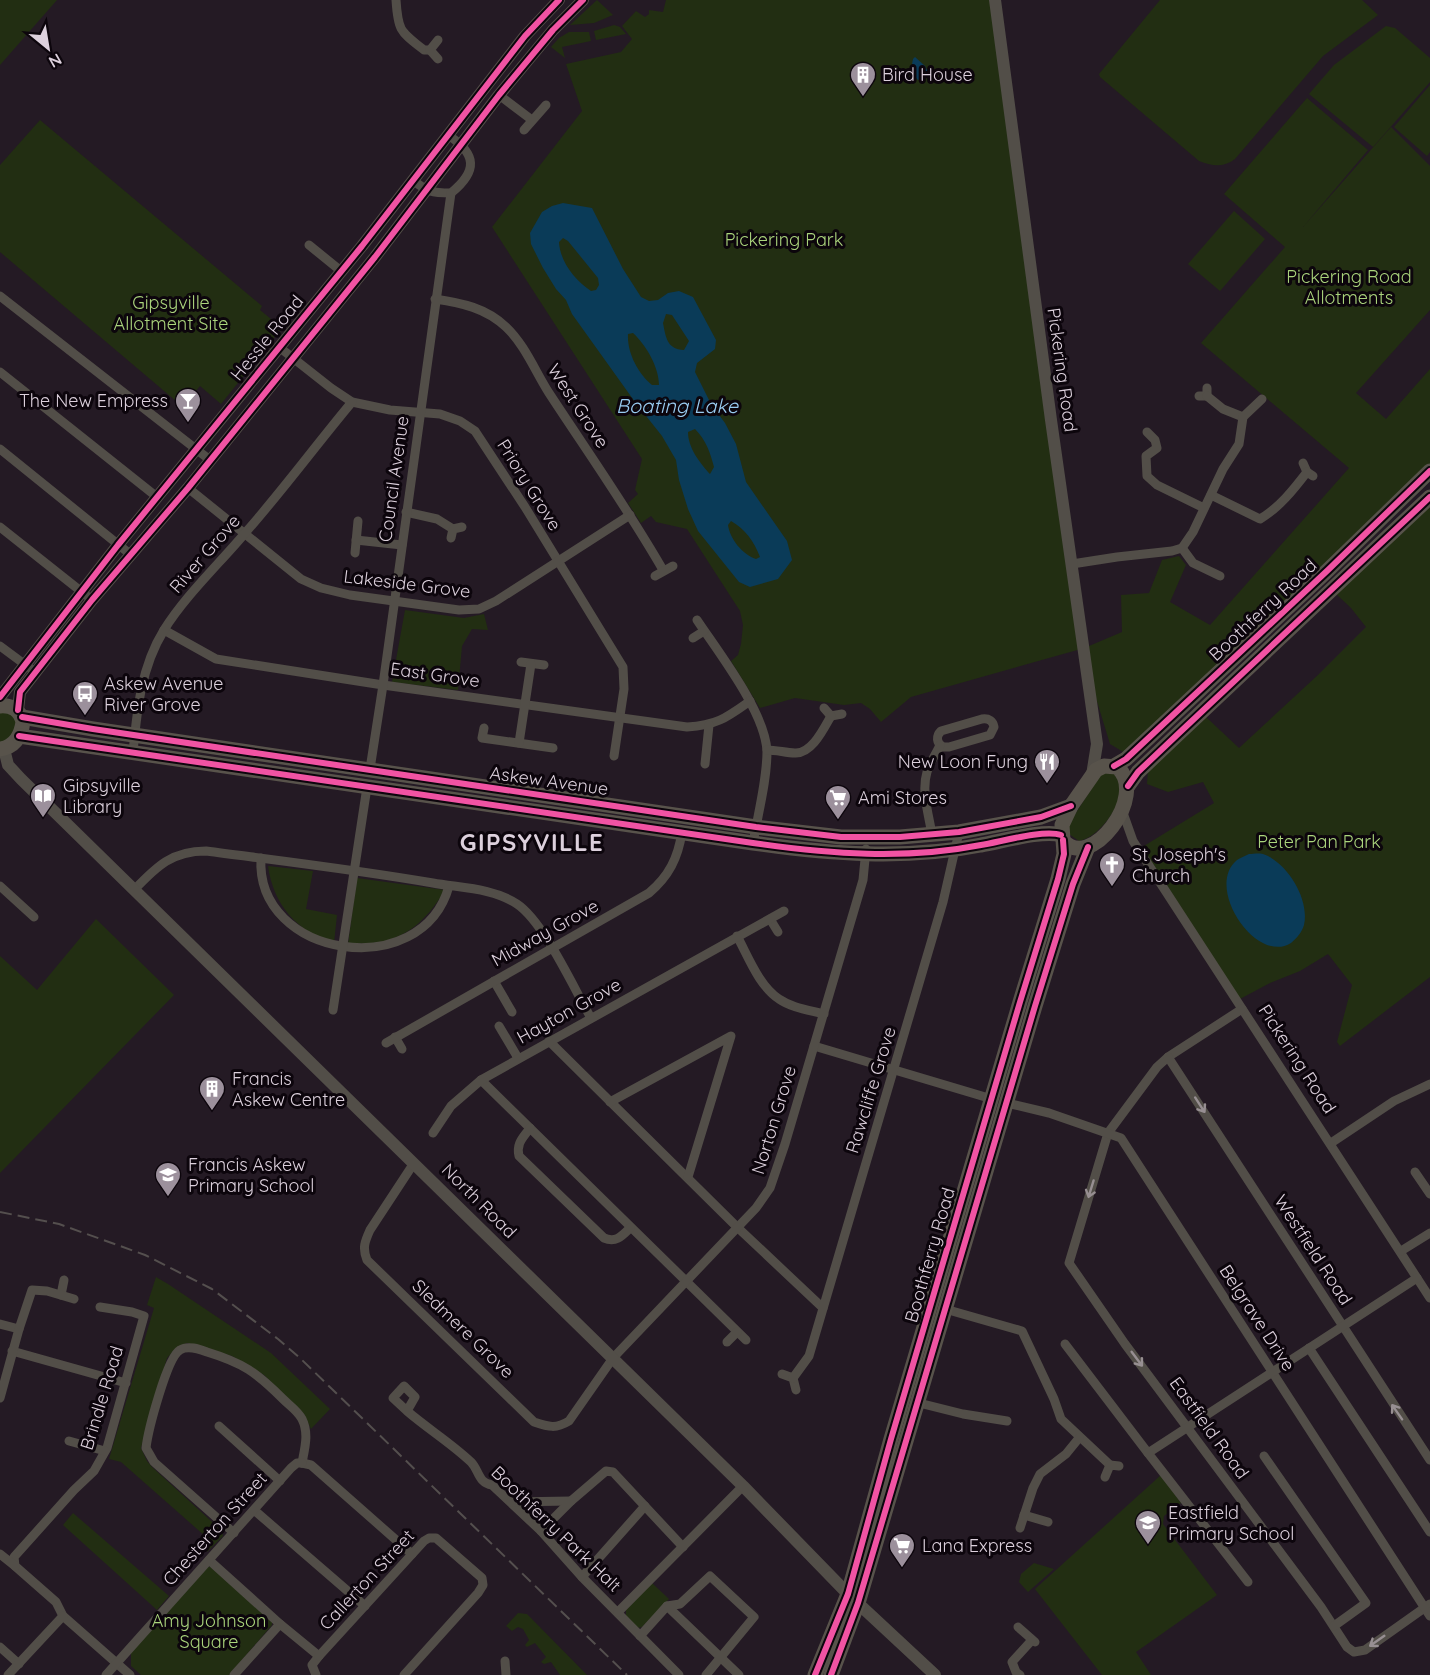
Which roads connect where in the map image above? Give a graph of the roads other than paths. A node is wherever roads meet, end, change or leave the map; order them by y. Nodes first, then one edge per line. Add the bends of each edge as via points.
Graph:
1 (396, 0) edge
2 (559, 0) edge
3 (583, 0) edge
4 (995, 0) edge
5 (438, 40) dead end
6 (430, 50) junction
7 (438, 59) dead end
8 (499, 95) junction
9 (546, 105) dead end
10 (532, 120) junction
11 (524, 130) dead end
12 (448, 135) junction
13 (462, 145) junction
14 (413, 180) junction
15 (425, 190) junction
16 (451, 193) junction
17 (309, 244) dead end
18 (340, 271) junction
19 (0, 296) edge
20 (435, 299) junction
21 (279, 347) junction
22 (292, 357) junction
23 (0, 372) edge
24 (1204, 394) dead end
25 (1262, 399) dead end
26 (352, 402) junction
27 (420, 413) junction
28 (1243, 417) junction
29 (1147, 432) dead end
30 (0, 449) edge
31 (196, 450) junction
32 (210, 460) junction
33 (1308, 470) dead end
34 (1430, 471) edge
35 (188, 488) junction
36 (1212, 495) junction
37 (158, 496) junction
38 (1430, 497) edge
39 (1204, 508) junction
40 (406, 512) junction
41 (630, 515) junction
42 (358, 521) dead end
43 (0, 527) edge
44 (244, 534) junction
45 (451, 538) dead end
46 (356, 540) junction
47 (118, 544) junction
48 (402, 545) junction
49 (1182, 548) junction
50 (355, 553) dead end
51 (130, 554) junction
52 (558, 561) junction
53 (1072, 564) junction
54 (673, 566) dead end
55 (1220, 576) dead end
56 (81, 592) junction
57 (92, 600) junction
58 (394, 600) junction
59 (697, 620) dead end
60 (164, 630) junction
61 (704, 631) junction
62 (693, 638) dead end
63 (0, 646) edge
64 (521, 662) dead end
65 (531, 664) junction
66 (544, 665) dead end
67 (30, 669) junction
68 (383, 685) junction
69 (0, 697) edge
70 (750, 701) junction
71 (0, 705) edge
72 (526, 705) junction
73 (824, 708) dead end
74 (20, 714) junction
75 (842, 714) dead end
76 (831, 716) junction
77 (619, 718) junction
78 (709, 725) junction
79 (484, 728) dead end
80 (135, 735) junction
81 (19, 736) junction
82 (519, 743) junction
83 (1097, 744) junction
84 (940, 745) junction
85 (553, 748) dead end
86 (2, 749) edge
87 (766, 750) junction
88 (133, 752) junction
89 (614, 756) dead end
90 (705, 764) dead end
91 (1111, 765) junction
92 (370, 769) junction
93 (1092, 775) junction
94 (1128, 786) junction
95 (367, 787) junction
96 (606, 805) junction
97 (1071, 806) junction
98 (1122, 810) junction
99 (603, 820) junction
100 (756, 827) junction
101 (1110, 829) junction
102 (682, 832) junction
103 (959, 832) junction
104 (932, 835) junction
105 (1062, 837) junction
106 (868, 838) junction
107 (1133, 841) junction
108 (753, 843) junction
109 (1088, 847) junction
110 (957, 849) junction
111 (866, 855) junction
112 (261, 858) junction
113 (354, 870) junction
114 (0, 886) edge
115 (449, 886) junction
116 (134, 890) junction
117 (784, 911) dead end
118 (34, 917) dead end
119 (770, 919) junction
120 (778, 932) dead end
121 (737, 936) junction
122 (344, 948) junction
123 (551, 948) junction
124 (494, 981) junction
125 (1242, 1009) junction
126 (333, 1010) dead end
127 (513, 1011) dead end
128 (824, 1014) junction
129 (591, 1018) junction
130 (499, 1026) dead end
131 (396, 1037) junction
132 (549, 1041) junction
133 (386, 1043) dead end
134 (814, 1046) junction
135 (402, 1049) dead end
136 (1168, 1057) junction
137 (518, 1058) junction
138 (894, 1070) junction
139 (481, 1080) junction
140 (1430, 1084) edge
141 (999, 1101) junction
142 (610, 1102) junction
143 (530, 1128) junction
144 (433, 1133) dead end
145 (1108, 1133) junction
146 (1331, 1143) junction
147 (414, 1163) junction
148 (1415, 1172) dead end
149 (688, 1177) junction
150 (1430, 1194) edge
151 (737, 1227) junction
152 (630, 1228) junction
153 (1430, 1233) edge
154 (1401, 1251) junction
155 (1416, 1278) junction
156 (64, 1280) dead end
157 (685, 1280) junction
158 (61, 1295) junction
159 (1430, 1298) edge
160 (74, 1299) dead end
161 (100, 1307) dead end
162 (823, 1308) junction
163 (945, 1309) junction
164 (0, 1324) edge
165 (1342, 1326) junction
166 (19, 1329) junction
167 (737, 1332) junction
168 (746, 1340) dead end
169 (727, 1342) dead end
170 (1065, 1344) dead end
171 (1309, 1348) junction
172 (12, 1351) junction
173 (612, 1358) junction
174 (1272, 1372) junction
175 (782, 1374) dead end
176 (793, 1378) junction
177 (126, 1383) junction
178 (796, 1390) dead end
179 (0, 1398) edge
180 (910, 1400) junction
181 (408, 1411) dead end
182 (1007, 1421) dead end
183 (219, 1426) dead end
184 (1188, 1426) junction
185 (1079, 1438) junction
186 (69, 1440) dead end
187 (105, 1450) junction
188 (1148, 1453) junction
189 (1264, 1456) dead end
190 (1430, 1460) edge
191 (302, 1463) junction
192 (1105, 1477) dead end
193 (280, 1481) junction
194 (743, 1486) junction
195 (570, 1501) junction
196 (511, 1502) junction
197 (645, 1506) junction
198 (254, 1510) junction
199 (1024, 1515) junction
200 (1048, 1522) dead end
201 (1020, 1528) dead end
202 (541, 1531) junction
203 (1430, 1532) edge
204 (234, 1533) junction
205 (683, 1546) junction
206 (0, 1554) edge
207 (412, 1554) junction
208 (209, 1560) junction
209 (15, 1566) junction
210 (582, 1577) junction
211 (1248, 1582) dead end
212 (853, 1598) junction
213 (365, 1606) junction
214 (667, 1606) junction
215 (1428, 1609) edge
216 (618, 1612) junction
217 (63, 1616) junction
218 (280, 1624) junction
219 (1334, 1626) junction
220 (1018, 1627) dead end
221 (640, 1636) junction
222 (0, 1647) edge
223 (319, 1656) junction
224 (720, 1657) junction
225 (505, 1661) dead end
226 (117, 1663) junction
227 (19, 1664) junction
228 (8, 1675) edge
229 (106, 1675) edge
230 (130, 1675) edge
231 (234, 1675) edge
232 (316, 1675) edge
233 (404, 1675) edge
234 (508, 1675) edge
235 (679, 1675) edge
236 (706, 1675) edge
237 (738, 1675) edge
238 (815, 1675) edge
239 (831, 1675) edge
240 (935, 1675) edge
241 (1020, 1675) edge

1 - 6 street via 397,22 403,33 424,50
2 - 12 street, Hessle Road via 525,36
3 - 8 street, Hessle Road
4 - 53 street, Pickering Road
5 - 6 street
6 - 7 street
8 - 10 street
8 - 13 street, Hessle Road
9 - 10 street
10 - 11 street
12 - 13 street
12 - 14 street, Hessle Road
13 - 15 street, Hessle Road
13 - 16 street via 470,157 469,175
14 - 15 street
14 - 18 street, Hessle Road
15 - 16 street
15 - 22 street, Hessle Road
16 - 20 street, Council Avenue
17 - 18 street
18 - 21 street, Hessle Road
19 - 31 street
20 - 27 street, Council Avenue
20 - 41 street, West Grove via 465,303 507,328
21 - 22 street, Priory Grove
21 - 31 street, Hessle Road
22 - 26 street, Priory Grove
22 - 32 street, Hessle Road
23 - 37 street
24 - 28 street
25 - 28 street
26 - 27 street, Priory Grove
26 - 44 street, River Grove
27 - 40 street, Council Avenue
27 - 52 street, Priory Grove via 440,414 475,431
28 - 36 street via 1239,444
29 - 39 street via 1157,448 1146,456 1147,476
30 - 47 street
31 - 32 street
31 - 37 street, Hessle Road
32 - 35 street, Hessle Road
33 - 36 street via 1270,514 1260,519
34 - 91 main road, Boothferry Road via 1126,759
35 - 44 street, Lakeside Grove
35 - 51 street, Hessle Road
36 - 39 street
37 - 47 street, Hessle Road
38 - 94 main road, Boothferry Road via 1138,772
39 - 49 street
40 - 45 street via 458,528
40 - 48 street, Council Avenue
41 - 52 street, Lakeside Grove
41 - 54 street, West Grove via 659,573
42 - 46 street
43 - 56 street
44 - 58 street, Lakeside Grove via 301,579 321,588
44 - 60 street, River Grove
46 - 48 street
46 - 50 street
47 - 51 street
47 - 56 street, Hessle Road
48 - 58 street, Council Avenue
49 - 53 street
49 - 55 street via 1193,563
51 - 57 street, Hessle Road
52 - 58 street, Lakeside Grove via 479,609 459,610
52 - 77 street, Priory Grove via 623,667
53 - 83 street, Pickering Road
56 - 57 street
56 - 67 street, Hessle Road
57 - 67 street, Hessle Road
58 - 68 street, Council Avenue
59 - 61 street
60 - 68 street, East Grove via 216,659
60 - 80 street, River Grove via 146,670
61 - 62 street
61 - 70 street
63 - 67 street
64 - 65 street
65 - 66 street
65 - 72 street
67 - 69 street, Hessle Road
67 - 74 street, Hessle Road via 20,692
68 - 72 street, East Grove
68 - 92 street, Council Avenue
70 - 78 street, East Grove
70 - 87 street
71 - 74 main road, Askew Avenue via 8,705
72 - 77 street, East Grove
72 - 82 street
73 - 76 street
74 - 80 main road, Askew Avenue
74 - 81 main road via 23,722
75 - 76 street
76 - 87 street via 803,752
77 - 78 street, East Grove via 687,727
77 - 89 street, Priory Grove
78 - 90 street
79 - 82 street via 482,738
80 - 88 street, River Grove
80 - 92 main road, Askew Avenue
81 - 86 main road
81 - 88 main road, Askew Avenue
82 - 85 street
83 - 91 street, Pickering Road
83 - 93 street, Pickering Road
84 - 84 street via 937,736 944,729 985,718 994,725 988,736 949,747
84 - 104 street via 926,779
86 - 116 street, North Road via 8,765
87 - 100 street
88 - 95 main road, Askew Avenue
91 - 93 main road, Boothferry Road
91 - 94 main road via 1125,776
92 - 96 main road, Askew Avenue
93 - 97 main road, Boothferry Road
94 - 98 main road
95 - 99 main road, Askew Avenue
95 - 113 street
96 - 99 main road
96 - 100 main road, Askew Avenue
97 - 103 main road, Askew Avenue via 1041,817
97 - 105 main road, Boothferry Road via 1062,825
98 - 101 main road
98 - 107 street, Pickering Road
99 - 102 main road, Askew Avenue
100 - 106 main road, Askew Avenue
100 - 108 street
101 - 107 street, Pickering Road
101 - 109 main road
102 - 108 main road, Askew Avenue
102 - 123 street, Midway Grove via 673,864 659,884 636,902
103 - 104 main road, Askew Avenue
103 - 110 street, Rawcliffe Grove
104 - 106 main road, Askew Avenue
105 - 109 main road, Askew Avenue via 1077,849
105 - 110 main road, Askew Avenue via 1047,833
105 - 141 main road, Boothferry Road via 1064,854
106 - 111 street, Norton Grove
107 - 125 street, Pickering Road
108 - 111 main road, Askew Avenue
109 - 141 main road, Boothferry Road
110 - 111 main road, Askew Avenue
110 - 138 street, Rawcliffe Grove
111 - 128 street, Norton Grove via 863,880
112 - 113 street
112 - 116 street via 206,850 190,852 164,861
112 - 122 street via 262,884 284,917 311,938
113 - 115 street
113 - 122 street
114 - 118 street
115 - 122 street via 428,921 406,937 369,948
115 - 123 street via 487,891 516,903 538,925
116 - 147 street, North Road
117 - 119 street, Hayton Grove
119 - 120 street
119 - 121 street, Hayton Grove
121 - 128 street via 770,992 788,1004
121 - 129 street, Hayton Grove
122 - 126 street
123 - 124 street, Midway Grove
123 - 129 street
124 - 127 street
124 - 131 street, Midway Grove
125 - 136 street
125 - 146 street, Pickering Road
128 - 134 street, Norton Grove
129 - 132 street, Hayton Grove
130 - 137 street
131 - 133 street, Midway Grove
131 - 135 street
132 - 137 street, Hayton Grove
132 - 142 street
134 - 138 street, Belgrave Drive
134 - 151 street, Norton Grove via 770,1188
136 - 145 street
136 -> 165 street, Westfield Road
137 - 139 street, Hayton Grove
138 - 141 street, Belgrave Drive
138 - 162 street, Rawcliffe Grove
139 - 143 street
139 - 144 street, Hayton Grove via 451,1106
140 - 146 street via 1394,1101
141 - 145 street, Belgrave Drive
141 - 163 main road, Boothferry Road
141 - 180 main road, Boothferry Road
142 - 149 street
142 - 149 street via 731,1036
143 - 152 street
143 - 152 street via 519,1142 519,1156 604,1238 619,1239
145 - 174 street, Belgrave Drive via 1120,1138
145 -> 184 street, Eastfield Road via 1069,1263
146 - 154 street, Pickering Road
147 - 173 street, North Road
147 - 173 street, Sledmere Grove via 364,1241 367,1260 534,1422 559,1427 569,1421
148 - 150 street
149 - 151 street
151 - 157 street, Norton Grove
151 - 162 street
152 - 157 street
153 - 154 street
154 - 155 street, Pickering Road
155 - 159 street, Pickering Road
155 - 165 street
156 - 158 street
157 - 167 street
157 - 173 street, Norton Grove
158 - 160 street
158 - 166 street via 32,1290
161 - 177 street, Brindle Road via 144,1316
162 - 176 street, Rawcliffe Grove via 809,1356
163 - 180 main road, Boothferry Road
163 - 185 street via 1022,1331 1061,1419
164 - 166 street
165 - 171 street
190 -> 165 street, Westfield Road
166 - 172 street
167 - 168 street
167 - 169 street
170 - 188 street
171 - 174 street
171 - 203 street
172 - 177 street
172 - 179 street
173 - 194 street, North Road
174 - 184 street
174 - 215 street, Belgrave Drive
175 - 176 street
176 - 178 street
177 - 187 street, Brindle Road
180 - 182 street
180 - 212 main road, Boothferry Road
181 - 196 street, Boothferry Park Halt via 474,1464 477,1475
183 - 193 street
184 - 188 street
184 - 219 street, Eastfield Road
185 - 192 street via 1114,1466
185 - 199 street via 1040,1474
186 - 187 street
187 - 209 street, Brindle Road via 94,1471 14,1557
188 - 211 street
189 - 219 street via 1366,1603
191 - 193 street, Chesterton Street via 297,1463
191 - 204 street via 306,1432 301,1416 262,1378 231,1359 200,1350 180,1349 173,1356 146,1448 154,1462
191 - 207 street via 311,1465
193 - 198 street, Chesterton Street
194 - 205 street
194 - 212 street, North Road
195 - 196 street
195 - 197 street via 606,1470 614,1472
195 - 202 street
196 - 202 street, Boothferry Park Halt
197 - 205 street
197 - 210 street
198 - 204 street, Chesterton Street
198 - 213 street
199 - 200 street
199 - 201 street
202 - 210 street, Boothferry Park Halt
204 - 208 street, Chesterton Street
205 - 216 street
206 - 209 street
207 - 213 street, Callerton Street
207 - 233 street, Callerton Street via 424,1541 436,1538 482,1578 483,1585
208 - 218 street
208 - 226 street, Chesterton Street
209 - 217 street via 56,1602
210 - 216 street, Boothferry Park Halt
212 - 238 main road, Boothferry Road
212 - 239 main road, Boothferry Road
212 - 240 street, North Road
213 - 223 street, Callerton Street
214 - 221 street
214 - 224 street
214 - 224 street via 680,1604 710,1576 754,1617
215 -> 219 street, Eastfield Road via 1365,1650 1354,1652
216 - 221 street, Boothferry Park Halt
217 - 226 street
217 - 227 street
218 - 223 street
218 - 231 street
220 - 241 street via 1034,1642 1012,1662
221 - 235 street, Boothferry Park Halt
222 - 227 street
223 - 232 street, Callerton Street via 312,1665
224 - 236 street
224 - 237 street
225 - 234 street
226 - 229 street, Chesterton Street
226 - 230 street
227 - 228 street

